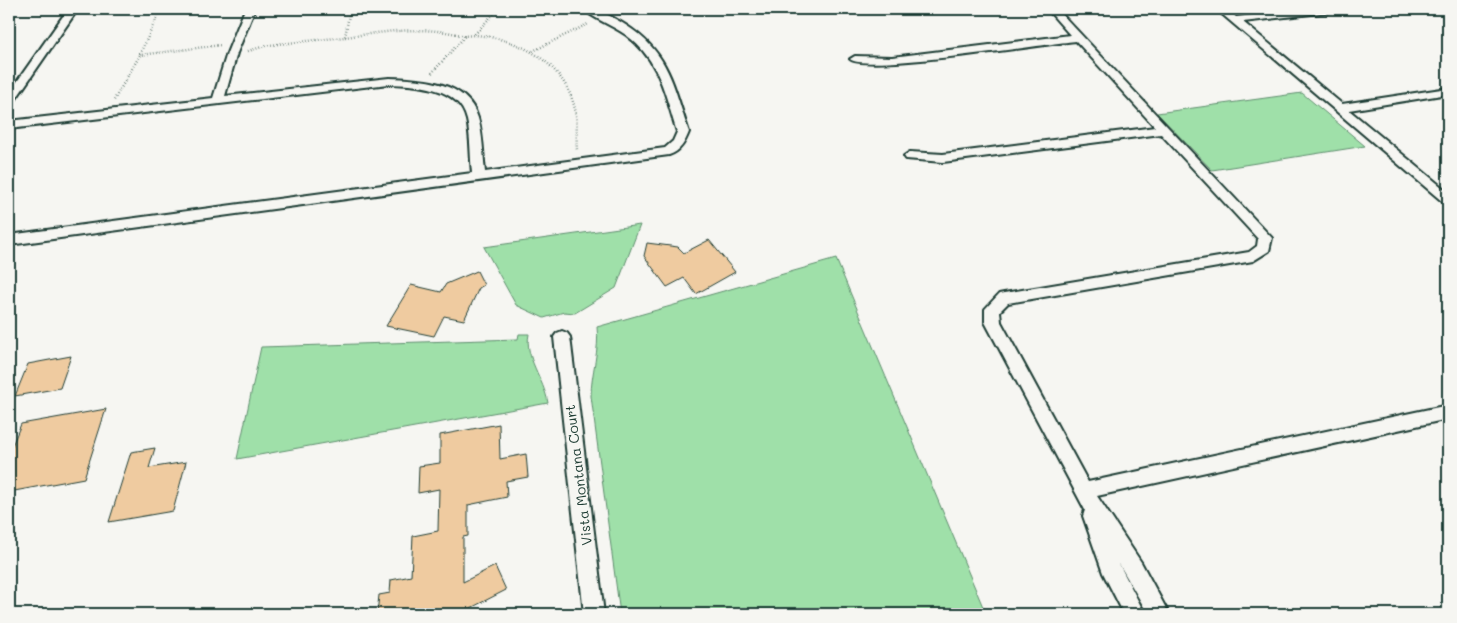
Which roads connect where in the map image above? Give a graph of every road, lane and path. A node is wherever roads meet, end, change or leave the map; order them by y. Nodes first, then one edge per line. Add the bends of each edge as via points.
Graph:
1 (72, 9) edge
2 (161, 9) edge
3 (250, 9) edge
4 (350, 9) edge
5 (498, 9) edge
6 (588, 9) edge
7 (1052, 9) edge
8 (1221, 9) edge
9 (1329, 9) edge
10 (604, 16) junction
11 (1234, 20) junction
12 (474, 35) junction
13 (465, 36) junction
14 (345, 37) junction
15 (1079, 37) junction
16 (234, 48) junction
17 (532, 51) junction
18 (140, 55) junction
19 (855, 59) dead end
20 (423, 83) junction
21 (1448, 91) edge
22 (9, 101) edge
23 (218, 102) junction
24 (1339, 108) junction
25 (108, 114) junction
26 (9, 126) edge
27 (1164, 130) junction
28 (910, 156) dead end
29 (579, 163) junction
30 (479, 176) junction
31 (1448, 199) edge
32 (9, 240) edge
33 (562, 337) dead end
34 (1448, 412) edge
35 (1083, 491) junction
36 (594, 614) edge
37 (1135, 614) edge
38 (1160, 614) edge

1 - 22 street
2 - 18 path
3 - 16 street
4 - 14 path
5 - 12 path
6 - 10 street
7 - 15 street
8 - 11 street
9 - 11 street
10 - 17 path
10 - 29 street via 643,43 662,68 683,132 669,151
11 - 24 street
12 - 13 path
12 - 17 path via 484,35
13 - 14 path via 423,31
13 - 20 path
14 - 16 path
15 - 19 street via 892,60
15 - 27 street
16 - 18 path
16 - 23 street
17 - 29 path via 545,59 568,91 576,110
18 - 25 path
20 - 23 street via 389,81
20 - 30 street via 442,88 461,99 472,114
21 - 24 street
23 - 25 street
24 - 31 street
25 - 26 street
27 - 28 street via 943,158
27 - 35 street via 1265,238 1264,248 1253,256 1004,298 992,309 993,322
29 - 30 street
30 - 32 street
33 - 36 street, Vista Montana Court
34 - 35 street
35 - 37 street via 1113,573
35 - 38 street

